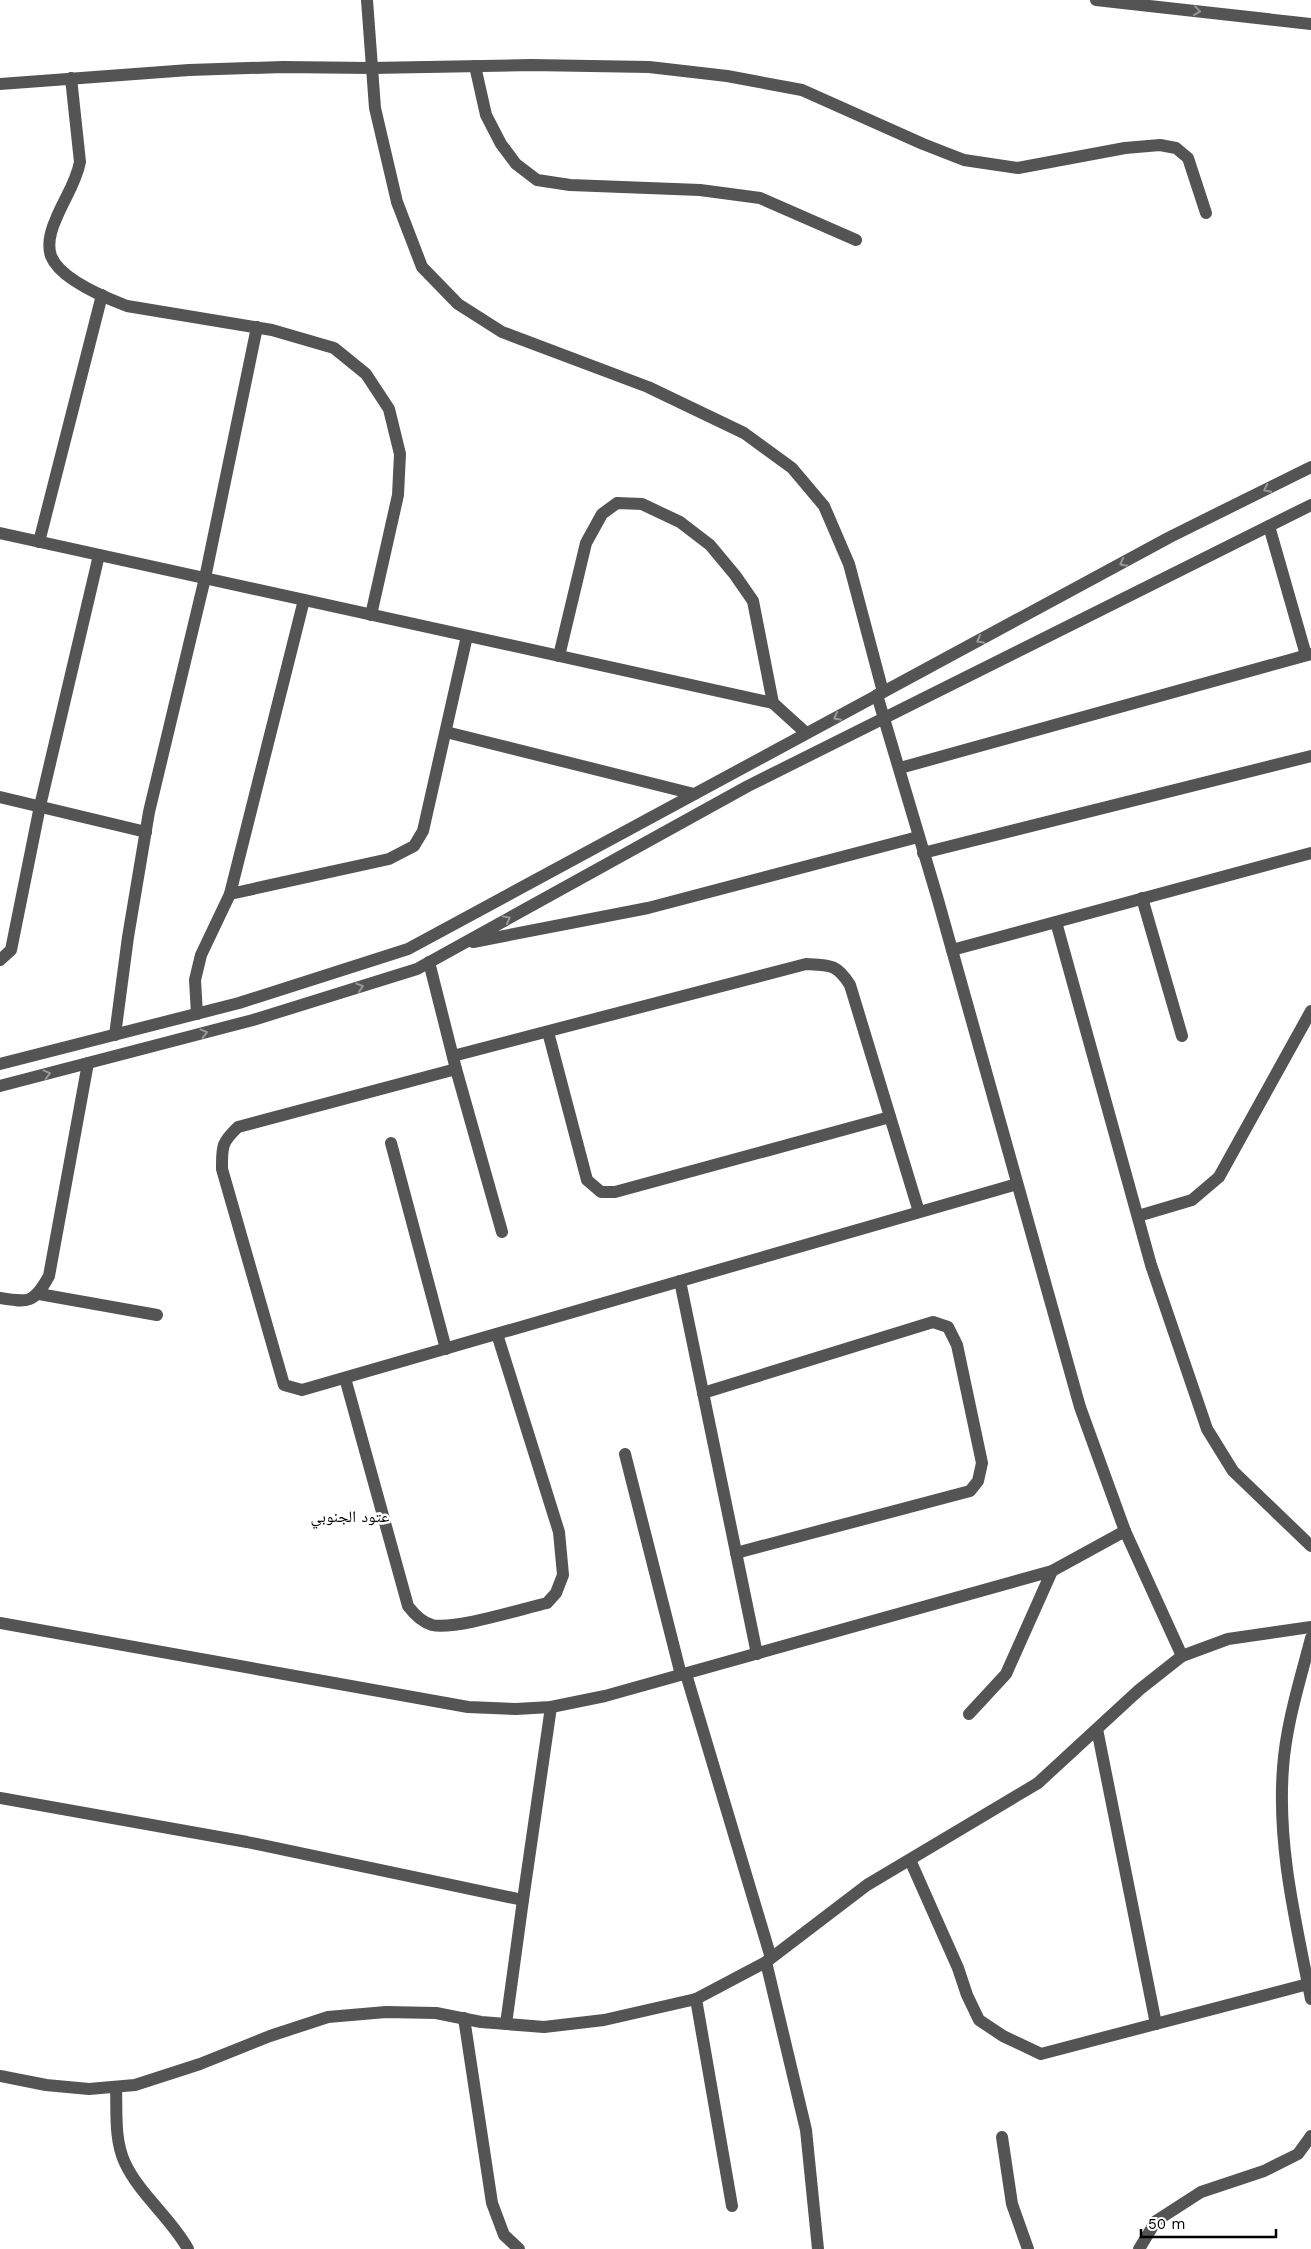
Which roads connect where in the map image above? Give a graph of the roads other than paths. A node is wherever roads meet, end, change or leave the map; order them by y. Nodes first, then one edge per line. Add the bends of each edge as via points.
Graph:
1 (367, 0) edge
2 (1096, 0) edge
3 (1311, 24) edge
4 (475, 66) junction
5 (371, 68) junction
6 (72, 78) junction
7 (0, 84) edge
8 (1206, 214) dead end
9 (856, 240) dead end
10 (102, 295) junction
11 (257, 327) junction
12 (1311, 467) edge
13 (1311, 505) edge
14 (1269, 526) junction
15 (0, 533) edge
16 (40, 542) junction
17 (100, 555) junction
18 (204, 578) junction
19 (304, 600) junction
20 (370, 615) junction
21 (467, 636) junction
22 (1308, 654) edge
23 (559, 656) junction
24 (880, 694) junction
25 (773, 704) junction
26 (885, 717) junction
27 (446, 732) junction
28 (806, 733) junction
29 (1311, 756) edge
30 (900, 768) junction
31 (694, 794) junction
32 (0, 797) edge
33 (40, 806) junction
34 (146, 832) junction
35 (918, 837) junction
36 (923, 853) junction
37 (1311, 853) edge
38 (230, 894) junction
39 (1142, 898) junction
40 (1056, 922) junction
41 (461, 945) junction
42 (952, 950) junction
43 (0, 960) edge
44 (429, 962) junction
45 (1311, 1011) edge
46 (197, 1014) junction
47 (548, 1032) junction
48 (116, 1035) junction
49 (1182, 1036) dead end
50 (453, 1056) junction
51 (88, 1063) junction
52 (0, 1064) edge
53 (456, 1069) junction
54 (0, 1086) edge
55 (890, 1118) junction
56 (391, 1143) dead end
57 (1016, 1184) junction
58 (919, 1212) junction
59 (1138, 1216) junction
60 (502, 1232) dead end
61 (680, 1281) junction
62 (39, 1294) junction
63 (0, 1298) edge
64 (157, 1315) dead end
65 (497, 1334) junction
66 (446, 1349) junction
67 (344, 1378) junction
68 (704, 1393) junction
69 (624, 1454) dead end
70 (1125, 1530) junction
71 (1311, 1546) edge
72 (736, 1553) junction
73 (1052, 1570) junction
74 (0, 1623) edge
75 (1311, 1627) edge
76 (1311, 1638) edge
77 (757, 1654) junction
78 (1182, 1656) junction
79 (684, 1674) junction
80 (550, 1706) junction
81 (969, 1714) dead end
82 (1096, 1729) junction
83 (0, 1798) edge
84 (910, 1860) junction
85 (523, 1900) junction
86 (768, 1960) junction
87 (1308, 1984) junction
88 (696, 1999) junction
89 (1311, 1999) edge
90 (464, 2018) junction
91 (506, 2024) junction
92 (1156, 2024) junction
93 (0, 2076) edge
94 (116, 2087) junction
95 (1311, 2136) edge
96 (1002, 2137) dead end
97 (732, 2206) dead end
98 (504, 2235) junction
99 (188, 2249) edge
100 (504, 2249) edge
101 (519, 2249) edge
102 (818, 2249) edge
103 (1028, 2249) edge
104 (1139, 2249) edge

1 - 5 street
2 -> 3 street
4 - 5 street
4 - 8 street via 649,67 727,76 802,90 964,160 1018,168 1125,148 1160,145 1176,148 1188,158
4 - 9 street via 486,115 501,144 516,164 537,180 570,185 700,190 760,198
5 - 6 street via 283,67
5 - 24 street via 374,108 397,202 422,267 458,304 502,332 657,391 744,433 792,468 824,506 849,564
6 - 7 street
6 - 10 street via 80,162 78,176 50,234 49,246 51,257 68,275
10 - 11 street via 127,306
10 - 16 street
11 - 18 street
11 - 20 street via 334,348 366,374 389,409 400,454 398,495
12 -> 24 street via 1170,537
13 - 14 street
14 - 22 street
14 - 26 street
15 - 16 street
16 - 17 street
17 - 18 street
17 - 33 street
18 - 19 street
18 - 34 street
19 - 20 street
19 - 38 street
20 - 21 street
21 - 23 street
21 - 27 street
22 - 30 street
23 - 25 street
23 - 25 street via 586,543 594,528 602,514 618,503 642,504 680,522 710,545 753,601
24 - 26 street
24 -> 28 street
25 - 28 street
26 - 30 street
41 -> 26 street via 748,786
27 - 31 street
27 - 38 street via 423,831 414,846 389,859
28 - 31 street
29 - 36 street
30 - 35 street
31 - 46 street via 408,949
32 - 33 street
33 - 34 street
33 - 43 street via 11,950
34 - 48 street
35 - 36 street
35 - 41 street via 648,908
36 - 42 street
37 - 39 street
38 - 46 street via 201,955 195,980
39 - 40 street
39 - 49 street
40 - 42 street
40 - 59 street
41 - 44 street
42 - 57 street
44 - 50 street
51 -> 44 street via 253,1020 417,969
45 - 59 street via 1220,1177 1192,1200
46 - 48 street
47 - 50 street
47 - 55 street via 806,964 825,965 840,970 850,985
47 - 55 street via 587,1180 601,1192 615,1192
48 - 52 street
50 - 53 street
54 -> 51 street
51 - 62 street via 49,1276
53 - 60 street
53 - 67 street via 238,1127 225,1139 222,1169 284,1386 302,1390
55 - 58 street
56 - 66 street
57 - 58 street
57 - 70 street via 1080,1407
58 - 61 street
59 - 71 street via 1151,1265 1207,1429 1232,1471
61 - 65 street
61 - 68 street
62 - 63 street via 22,1302
62 - 64 street
65 - 66 street
65 - 67 street via 559,1532 563,1575 556,1593 547,1603 453,1625 432,1625 416,1616 408,1606
66 - 67 street
68 - 72 street
68 - 72 street via 933,1322 948,1327 957,1345 982,1462 978,1482 970,1490
69 - 79 street
70 - 73 street
70 - 78 street
72 - 77 street
73 - 77 street
73 - 81 street via 1006,1674
74 - 80 street via 468,1707 516,1709
75 - 78 street via 1228,1640
76 - 87 street via 1289,1722 1282,1787 1282,1824 1289,1890
77 - 79 street
78 - 82 street
79 - 80 street via 605,1696
79 - 86 street
80 - 85 street
82 - 84 street via 1038,1783
82 - 92 street
83 - 85 street via 247,1842
84 - 86 street via 867,1885
84 - 92 street via 979,2020 1002,2036 1041,2054
85 - 91 street
86 - 88 street
86 - 102 street via 806,2130
87 - 89 street
87 - 92 street
88 - 91 street via 604,2020 544,2027
88 - 97 street
90 - 91 street
90 - 94 street via 436,2013 386,2012 328,2018 270,2036 200,2064 135,2085
90 - 98 street via 492,2203
93 - 94 street via 72,2088
94 - 99 street via 118,2134 125,2162
95 - 104 street via 1298,2154 1264,2171 1201,2192 1156,2221
96 - 103 street via 1012,2204
98 - 100 street
98 - 101 street

